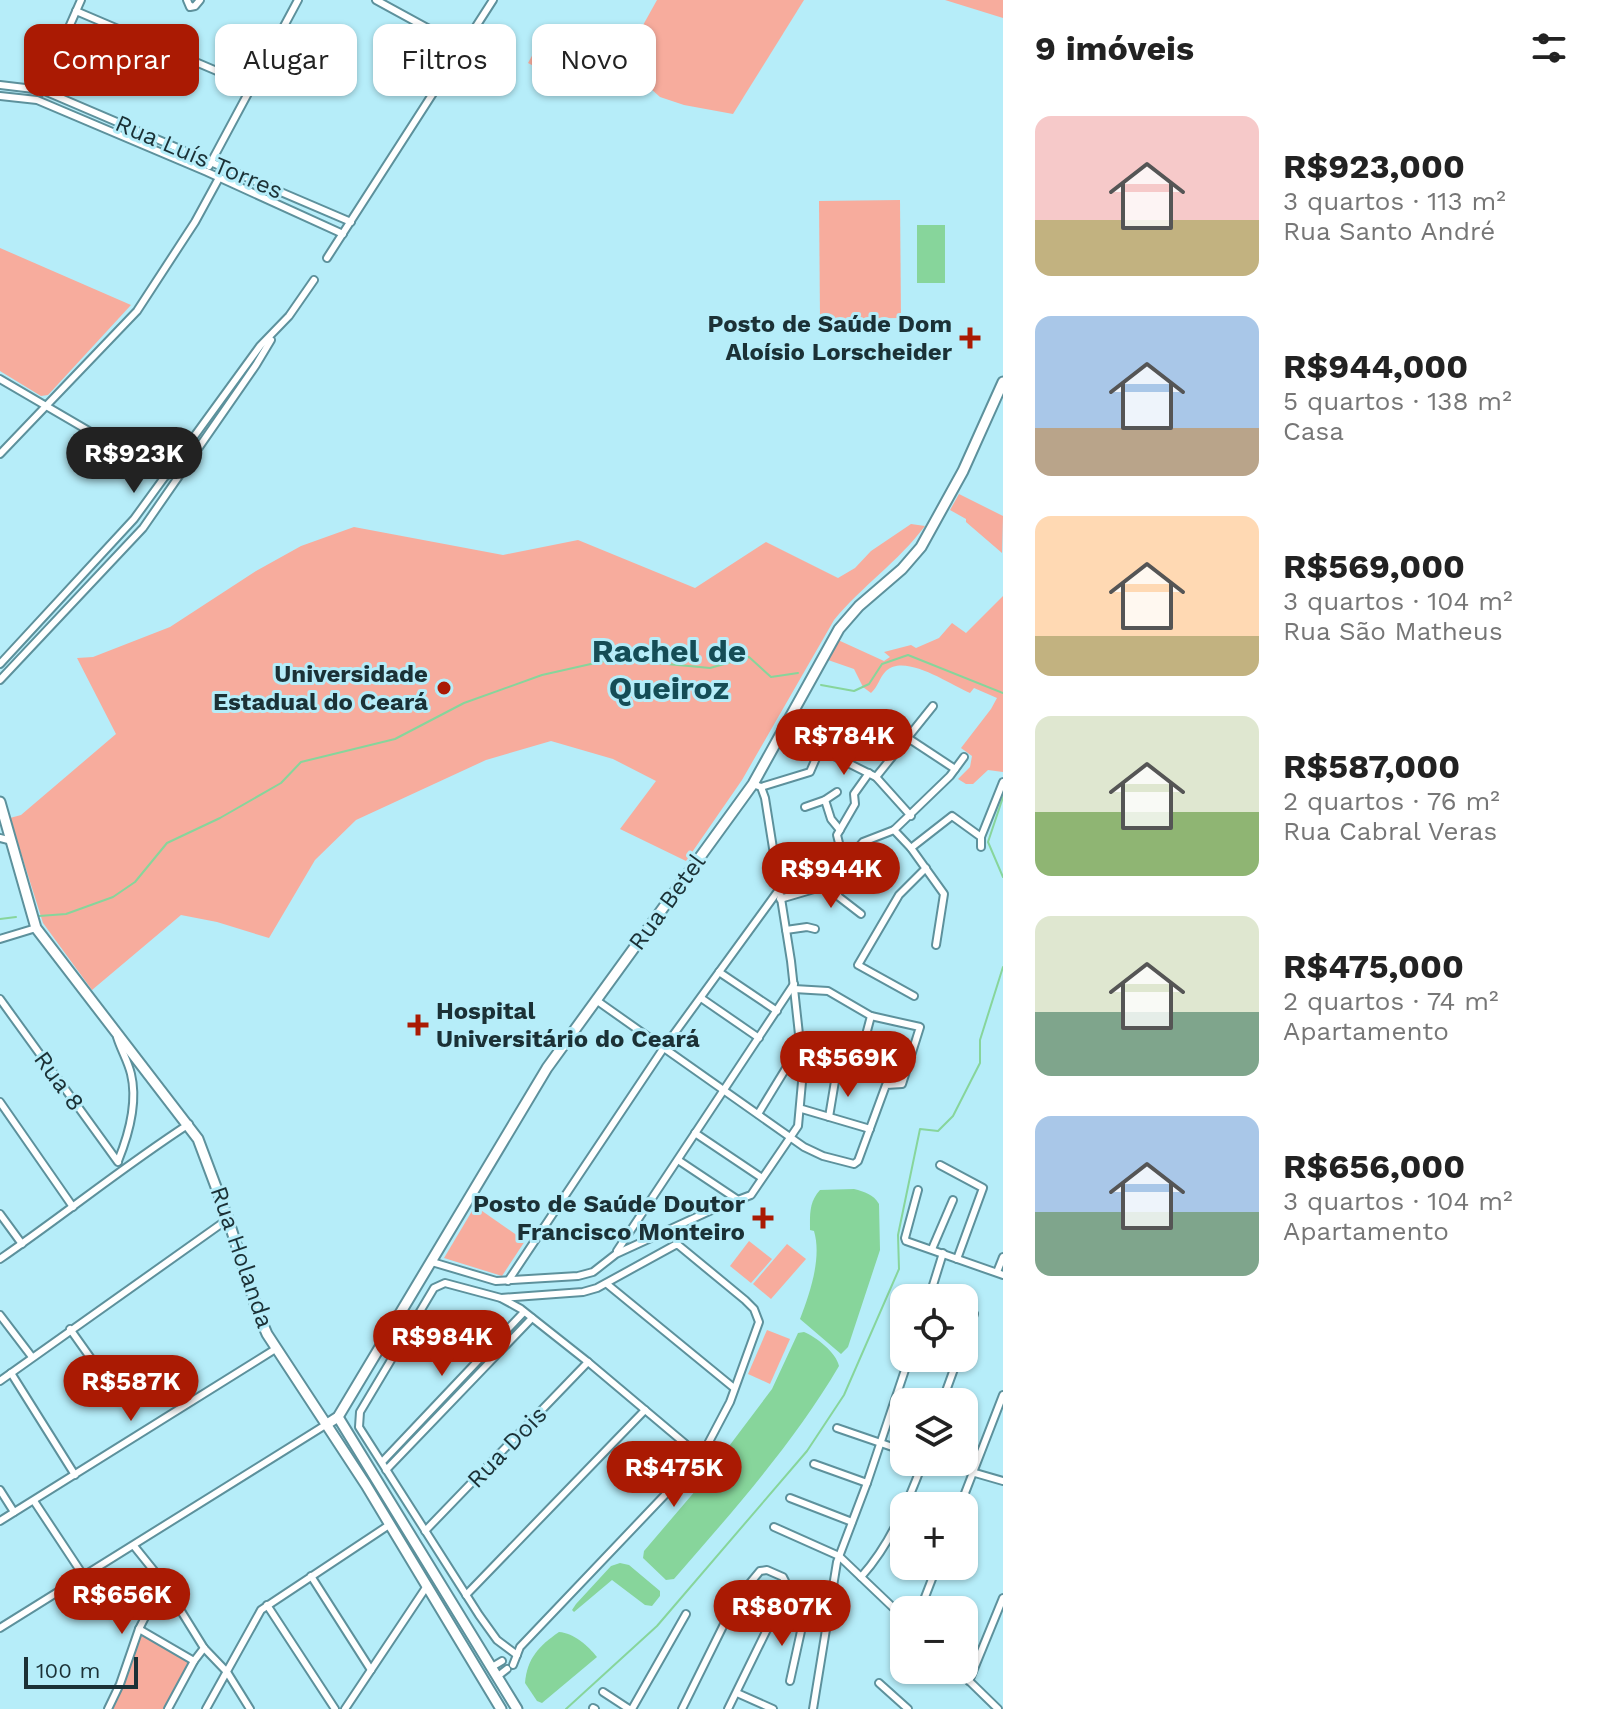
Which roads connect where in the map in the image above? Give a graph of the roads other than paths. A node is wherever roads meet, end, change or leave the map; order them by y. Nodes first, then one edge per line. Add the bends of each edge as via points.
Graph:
1 (81, 0) edge
2 (187, 0) edge
3 (200, 0) edge
4 (298, 0) edge
5 (376, 0) edge
6 (493, 0) edge
7 (384, 2) edge
8 (76, 11) junction
9 (70, 24) edge
10 (285, 24) edge
11 (422, 24) edge
12 (477, 24) edge
13 (215, 70) edge
14 (0, 85) edge
15 (24, 88) edge
16 (0, 96) edge
17 (39, 96) edge
18 (56, 96) edge
19 (247, 96) edge
20 (431, 96) edge
21 (37, 100) junction
22 (211, 163) junction
23 (207, 172) junction
24 (219, 178) junction
25 (351, 222) junction
26 (343, 234) junction
27 (327, 258) dead end
28 (314, 280) dead end
29 (273, 335) junction
30 (0, 379) edge
31 (1003, 382) edge
32 (45, 406) junction
33 (0, 454) edge
34 (165, 476) junction
35 (175, 483) junction
36 (0, 664) edge
37 (0, 680) edge
38 (933, 706) dead end
39 (784, 731) junction
40 (908, 738) junction
41 (820, 749) junction
42 (964, 757) dead end
43 (955, 769) junction
44 (873, 775) junction
45 (1003, 782) edge
46 (757, 786) junction
47 (837, 792) dead end
48 (825, 800) junction
49 (0, 802) edge
50 (805, 807) dead end
51 (911, 816) junction
52 (840, 830) junction
53 (894, 830) junction
54 (981, 837) junction
55 (0, 838) edge
56 (12, 841) junction
57 (981, 847) dead end
58 (911, 848) junction
59 (844, 863) junction
60 (926, 868) junction
61 (828, 881) junction
62 (779, 895) junction
63 (861, 914) dead end
64 (36, 928) junction
65 (815, 929) dead end
66 (786, 930) junction
67 (0, 939) edge
68 (936, 945) dead end
69 (719, 972) junction
70 (794, 987) junction
71 (914, 996) dead end
72 (701, 998) junction
73 (0, 999) edge
74 (596, 1000) junction
75 (777, 1011) junction
76 (871, 1016) junction
77 (116, 1031) junction
78 (759, 1038) junction
79 (802, 1042) junction
80 (663, 1049) junction
81 (803, 1071) junction
82 (836, 1075) junction
83 (724, 1091) junction
84 (0, 1102) edge
85 (802, 1109) junction
86 (758, 1114) junction
87 (829, 1117) junction
88 (189, 1124) junction
89 (870, 1129) junction
90 (695, 1133) junction
91 (791, 1136) junction
92 (678, 1160) junction
93 (120, 1165) junction
94 (940, 1165) dead end
95 (762, 1178) junction
96 (918, 1190) dead end
97 (738, 1200) junction
98 (953, 1200) dead end
99 (73, 1207) junction
100 (0, 1214) edge
101 (228, 1219) junction
102 (22, 1244) junction
103 (932, 1249) junction
104 (943, 1253) junction
105 (616, 1254) junction
106 (1003, 1257) edge
107 (0, 1259) edge
108 (957, 1259) junction
109 (432, 1262) junction
110 (1000, 1274) edge
111 (508, 1281) junction
112 (607, 1284) junction
113 (933, 1284) edge
114 (532, 1295) junction
115 (501, 1298) junction
116 (522, 1311) junction
117 (0, 1315) edge
118 (532, 1318) junction
119 (70, 1329) junction
120 (277, 1348) junction
121 (32, 1357) junction
122 (588, 1362) junction
123 (904, 1372) edge
124 (11, 1373) junction
125 (0, 1381) edge
126 (734, 1388) junction
127 (1003, 1395) edge
128 (119, 1398) dead end
129 (645, 1410) junction
130 (338, 1417) junction
131 (327, 1424) junction
132 (837, 1428) dead end
133 (881, 1444) junction
134 (890, 1447) edge
135 (701, 1457) junction
136 (978, 1460) edge
137 (382, 1462) junction
138 (814, 1464) dead end
139 (386, 1470) junction
140 (978, 1474) edge
141 (75, 1475) junction
142 (917, 1476) edge
143 (1003, 1481) edge
144 (867, 1483) junction
145 (0, 1490) edge
146 (790, 1498) dead end
147 (34, 1501) junction
148 (14, 1512) junction
149 (0, 1521) edge
150 (852, 1522) junction
151 (389, 1525) junction
152 (774, 1527) dead end
153 (425, 1531) junction
154 (134, 1546) junction
155 (839, 1556) junction
156 (83, 1575) junction
157 (311, 1576) junction
158 (861, 1577) junction
159 (163, 1582) junction
160 (427, 1586) junction
161 (466, 1595) junction
162 (741, 1595) junction
163 (1003, 1598) edge
164 (267, 1605) junction
165 (890, 1605) edge
166 (776, 1611) junction
167 (686, 1614) dead end
168 (803, 1622) junction
169 (827, 1625) junction
170 (0, 1628) edge
171 (139, 1629) junction
172 (204, 1648) junction
173 (517, 1655) junction
174 (978, 1659) edge
175 (194, 1661) junction
176 (371, 1670) junction
177 (495, 1671) junction
178 (227, 1672) junction
179 (790, 1681) dead end
180 (879, 1683) dead end
181 (972, 1684) edge
182 (603, 1692) dead end
183 (737, 1693) junction
184 (108, 1709) edge
185 (168, 1709) edge
186 (206, 1709) edge
187 (250, 1709) edge
188 (335, 1709) edge
189 (345, 1709) edge
190 (501, 1709) edge
191 (517, 1709) edge
192 (631, 1709) edge
193 (682, 1709) edge
194 (728, 1709) edge
195 (773, 1709) edge
196 (813, 1709) edge
197 (908, 1709) edge
198 (998, 1709) edge

1 - 8 street
2 - 3 street via 190,7
4 - 10 street
5 - 7 street
6 - 12 street
7 - 11 street
8 - 9 street
8 - 13 street
14 - 15 street, Rua Luís Torres
16 - 21 street, Rua Luís Torres
17 - 21 street
18 - 22 street, Rua Luís Torres
19 - 22 street
20 - 25 street
21 - 23 street, Rua Luís Torres
22 - 23 street
22 - 25 street, Rua Luís Torres
23 - 24 street, Rua Luís Torres
24 - 26 street, Rua Luís Torres
24 - 32 street via 137,311
25 - 26 street
26 - 27 street
28 - 29 street
29 - 34 street
29 - 35 street
30 - 32 street
31 - 39 street, Rua Betel via 921,547 839,629
32 - 33 street
32 - 34 street
34 - 35 street
34 - 36 street via 101,557
35 - 37 street via 143,528
38 - 40 street
39 - 41 street
39 - 46 street, Rua Betel
40 - 43 street
40 - 44 street
41 - 44 street
41 - 46 street via 810,772
42 - 43 street
43 - 51 street
44 - 51 street
44 - 52 street via 854,794 854,807
45 - 54 street
46 - 62 street via 765,798
46 - 74 street, Rua Betel
47 - 48 street
48 - 50 street
48 - 52 street
49 - 56 street, Rua Holanda
51 - 53 street
52 - 59 street via 836,838
53 - 58 street
53 - 59 street via 863,842
54 - 57 street
54 - 58 street via 957,817 948,818
55 - 56 street
56 - 64 street, Rua Holanda
58 - 60 street
59 - 61 street
60 - 68 street via 944,894
60 - 71 street via 899,895 858,965
61 - 62 street via 808,892
61 - 63 street
62 - 66 street
62 - 69 street
64 - 67 street
64 - 77 street, Rua Holanda
65 - 66 street
66 - 70 street
69 - 72 street
69 - 75 street
70 - 75 street
70 - 76 street via 828,991
70 - 79 street
72 - 78 street
72 - 80 street
73 - 93 street, Rua 8
74 - 80 street
74 - 109 street, Rua Betel via 547,1068
75 - 78 street
76 - 82 street via 855,1076
76 - 89 street via 920,1027 902,1084 886,1085
77 - 88 street, Rua Holanda
77 - 93 street via 132,1083 130,1125
78 - 83 street
79 - 81 street
79 - 86 street
80 - 83 street
80 - 111 street
81 - 82 street
81 - 85 street
82 - 87 street
83 - 86 street
83 - 90 street
84 - 99 street
85 - 87 street
85 - 91 street
86 - 91 street
87 - 89 street
88 - 93 street
88 - 101 street, Rua Holanda
89 - 91 street via 858,1161 849,1164 817,1154
90 - 92 street
90 - 95 street
91 - 95 street
92 - 97 street
92 - 105 street
93 - 99 street
94 - 108 street via 983,1188
95 - 97 street via 751,1195
96 - 103 street via 905,1239
97 - 105 street
98 - 103 street
99 - 102 street
100 - 102 street
101 - 119 street
101 - 120 street, Rua Holanda via 258,1313
102 - 107 street
103 - 104 street
104 - 108 street
104 - 113 street
105 - 111 street via 584,1275
106 - 110 street
108 - 110 street
109 - 111 street
109 - 130 street, Rua Betel
112 - 114 street via 583,1292
112 - 126 street
112 - 126 street via 671,1245 689,1253 757,1315 759,1322
114 - 115 street
114 - 116 street
115 - 116 street
115 - 137 street via 445,1283 434,1288 360,1412 359,1427
116 - 118 street
116 - 137 street
117 - 121 street
118 - 122 street
118 - 139 street
119 - 121 street
119 - 128 street
120 - 131 street, Rua Holanda
120 - 141 street
121 - 124 street
122 - 129 street
122 - 153 street, Rua Dois
123 - 133 street
124 - 125 street
124 - 141 street
126 - 135 street
127 - 136 street
129 - 135 street
129 - 161 street
130 - 131 street, Rua Betel
130 - 177 street
131 - 151 street, Rua Holanda
131 - 154 street
132 - 133 street
133 - 134 street
133 - 144 street
135 - 173 street
137 - 139 street
138 - 144 street
139 - 153 street
140 - 143 street
141 - 147 street
142 - 158 street via 889,1538
144 - 150 street
145 - 148 street
146 - 150 street
147 - 148 street
147 - 156 street
148 - 149 street
150 - 155 street
151 - 157 street
151 - 160 street, Rua Holanda
152 - 155 street
153 - 161 street
154 - 156 street
154 - 159 street
155 - 158 street
155 - 169 street
156 - 170 street
157 - 164 street
157 - 176 street
158 - 165 street
159 - 171 street
159 - 172 street
160 - 176 street
160 - 190 street, Rua Holanda
161 - 173 street via 497,1640
162 - 166 street
162 - 166 street via 760,1571 767,1570 785,1579
162 - 193 street
163 - 174 street
164 - 178 street
164 - 188 street
166 - 168 street
166 - 183 street
167 - 192 street
168 - 169 street
168 - 179 street
169 - 196 street
171 - 175 street
171 - 184 street
172 - 175 street
172 - 178 street
173 - 177 street
173 - 177 street via 510,1667
175 - 185 street
176 - 189 street
177 - 191 street
178 - 186 street
178 - 187 street
180 - 197 street
181 - 198 street
182 - 192 street
183 - 194 street
183 - 195 street

